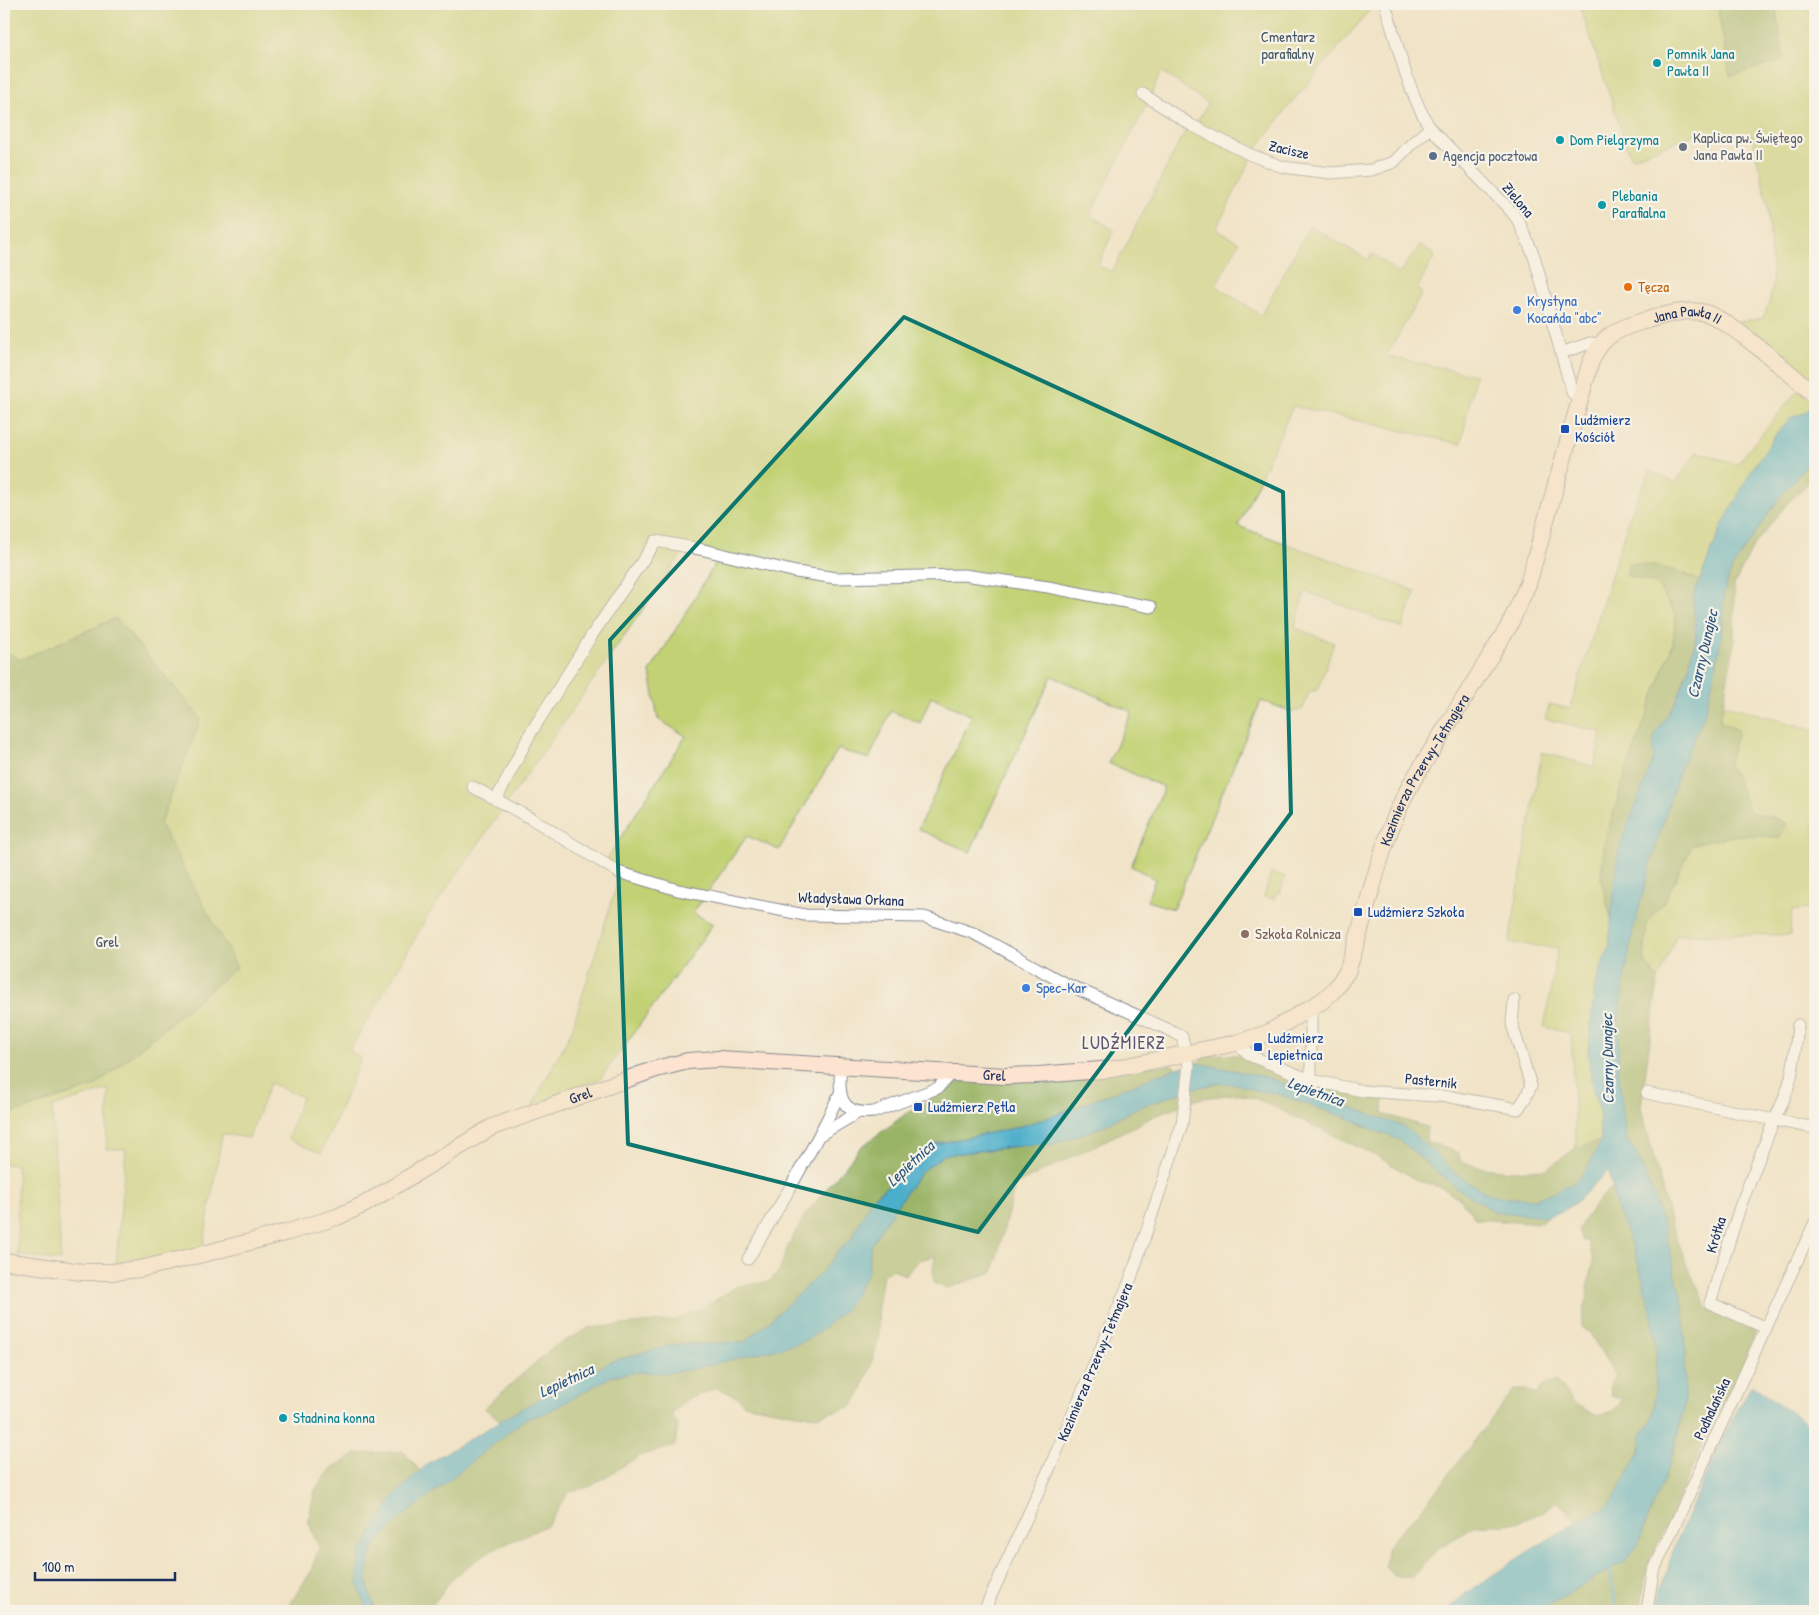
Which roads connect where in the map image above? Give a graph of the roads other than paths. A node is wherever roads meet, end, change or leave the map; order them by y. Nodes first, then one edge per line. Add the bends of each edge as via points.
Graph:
1 (1385, 4) edge
2 (1144, 94) dead end
3 (1430, 128) junction
4 (1601, 344) junction
5 (1561, 353) junction
6 (1815, 395) edge
7 (1580, 401) junction
8 (1150, 606) dead end
9 (473, 787) dead end
10 (496, 800) junction
11 (1514, 1000) dead end
12 (1311, 1009) junction
13 (1798, 1025) dead end
14 (1236, 1043) junction
15 (1188, 1058) junction
16 (841, 1066) junction
17 (951, 1073) junction
18 (1311, 1080) junction
19 (840, 1093) junction
20 (1647, 1093) dead end
21 (859, 1112) junction
22 (1774, 1120) junction
23 (1815, 1128) edge
24 (820, 1135) junction
25 (1815, 1222) edge
26 (748, 1258) dead end
27 (4, 1261) edge
28 (1766, 1328) junction
29 (984, 1611) edge
30 (1646, 1611) edge

1 - 3 street, Zielona via 1414,94
2 - 3 street, Zacisze via 1191,125 1252,156 1283,167 1330,173 1371,170 1394,162
3 - 5 street, Zielona via 1520,222 1534,256
4 - 5 street via 1590,343
4 - 6 street, Jana Pawła II via 1628,326 1673,314 1706,313 1722,321
4 - 7 street, Jana Pawła II via 1590,364
5 - 7 street, Zielona via 1572,392
7 - 12 street, Kazimierza Przerwy-Tetmajera via 1528,584 1515,615 1398,808 1346,972 1335,990
8 - 10 street via 964,575 836,578 656,541 530,734
9 - 10 street, Władysława Orkana
10 - 15 street, Władysława Orkana via 618,872 678,890 805,915 924,917 973,933 1062,982 1179,1034
11 - 18 street, Pasternik via 1512,1024 1531,1086 1518,1108 1451,1097 1363,1091
12 - 14 street, Kazimierza Przerwy-Tetmajera via 1268,1033
12 - 18 street
13 - 22 street, Krótka via 1793,1072 1785,1100
14 - 15 street, Kazimierza Przerwy-Tetmajera
14 - 18 street, Pasternik via 1251,1056
15 - 17 street, Grel via 1080,1072 1005,1076
15 - 29 street, Kazimierza Przerwy-Tetmajera via 1182,1124 1131,1278
16 - 17 street, Grel
16 - 19 street
16 - 27 street, Grel via 719,1059 688,1061 601,1087 492,1127 365,1204 337,1217 288,1232 140,1269 112,1272 82,1272
17 - 21 street via 938,1088 874,1112
19 - 21 street via 846,1105
19 - 24 street
20 - 22 street
21 - 24 street
22 - 23 street
22 - 28 street, Krótka via 1740,1207 1710,1302
24 - 26 street
25 - 28 street, Podhalańska
28 - 30 street, Podhalańska via 1653,1572

